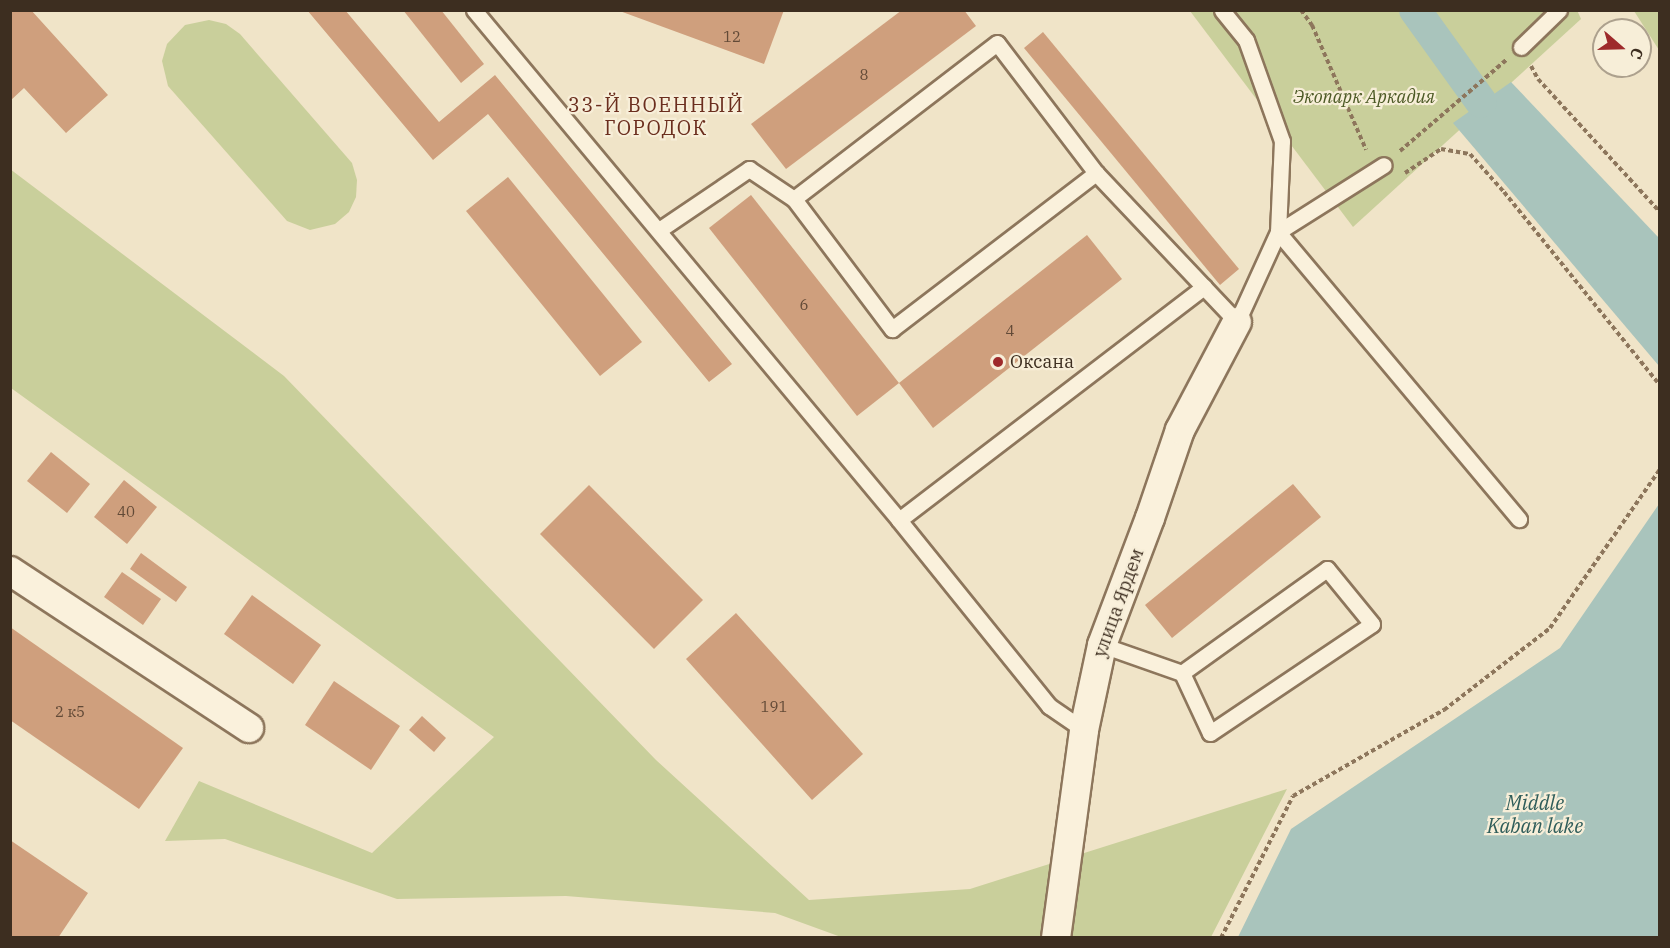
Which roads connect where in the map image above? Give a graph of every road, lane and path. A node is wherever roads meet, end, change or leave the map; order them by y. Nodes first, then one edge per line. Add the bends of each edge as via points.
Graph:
1 (474, 10) edge
2 (1222, 10) edge
3 (1301, 10) edge
4 (1560, 10) edge
5 (1521, 46) junction
6 (1379, 168) junction
7 (1096, 173) junction
8 (794, 199) junction
9 (1659, 212) edge
10 (659, 230) junction
11 (1278, 232) junction
12 (1204, 287) junction
13 (1237, 322) junction
14 (1659, 385) edge
15 (1659, 470) edge
16 (1519, 519) dead end
17 (899, 520) junction
18 (10, 571) edge
19 (1102, 645) junction
20 (1182, 673) junction
21 (249, 728) dead end
22 (1084, 730) junction
23 (1056, 938) edge
24 (1221, 938) edge

1 - 10 lane
2 - 11 lane via 1246,40 1282,141
3 - 6 path via 1312,25
4 - 5 lane
5 - 6 path
5 - 9 path via 1538,79
6 - 11 lane
6 - 14 path via 1384,182 1394,180 1441,149 1470,154
7 - 8 lane via 997,43
7 - 8 lane via 892,329
7 - 12 lane
8 - 10 lane via 749,169
10 - 17 lane
11 - 13 lane
11 - 16 lane
12 - 13 lane
12 - 17 lane
13 - 19 street, улица Ярдем via 1180,430
15 - 24 path via 1550,628 1444,710 1293,796
17 - 22 lane via 1049,706
18 - 21 street
19 - 20 lane
19 - 22 street, улица Ярдем
20 - 20 lane via 1327,569 1372,624 1210,734
22 - 23 street, улица Ярдем

